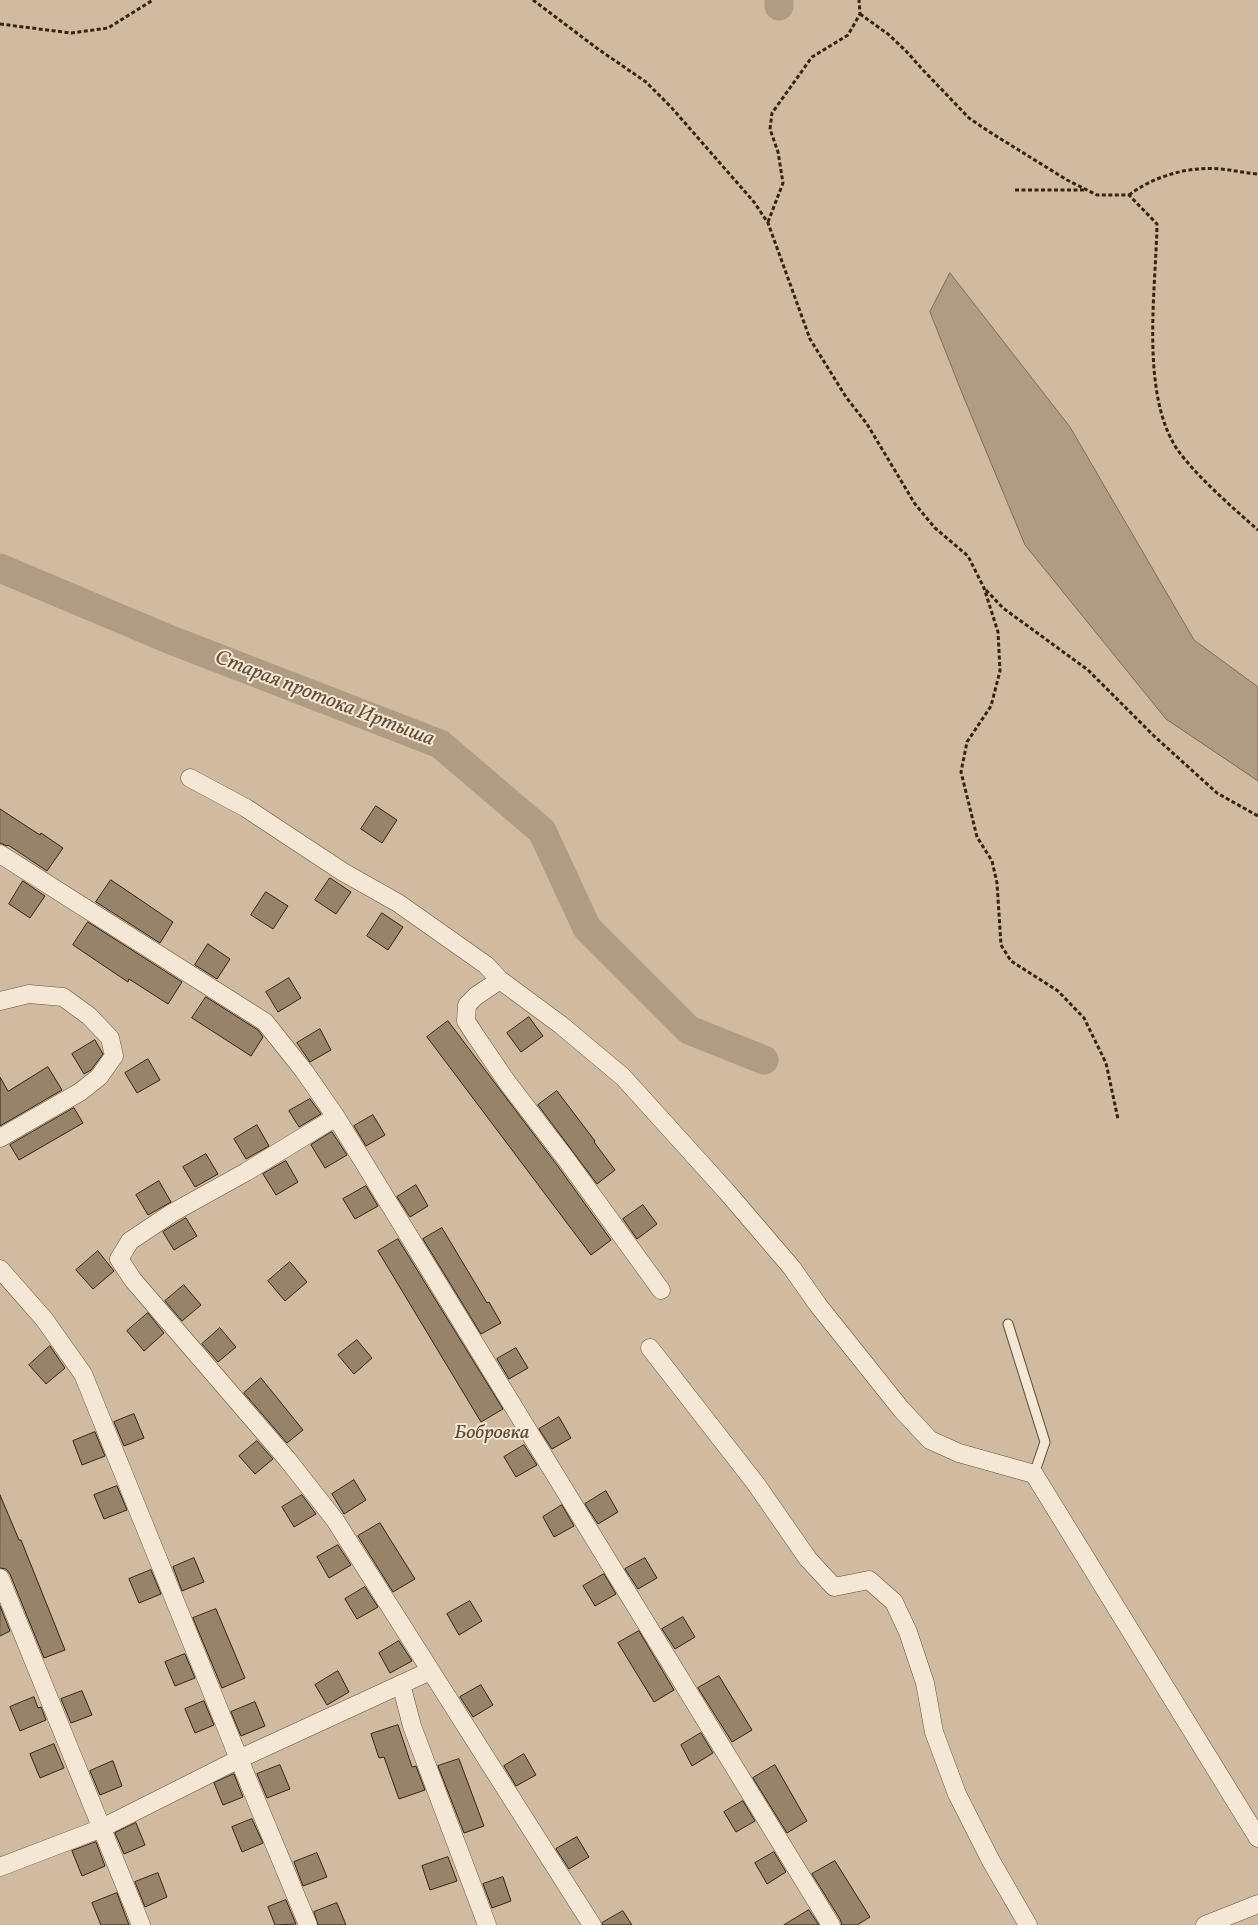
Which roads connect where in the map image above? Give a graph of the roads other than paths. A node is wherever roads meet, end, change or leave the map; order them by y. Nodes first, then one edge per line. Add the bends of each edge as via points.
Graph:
1 (190, 778) dead end
2 (0, 854) edge
3 (500, 980) junction
4 (0, 1001) edge
5 (336, 1117) junction
6 (0, 1138) edge
7 (0, 1269) edge
8 (661, 1290) dead end
9 (1008, 1324) dead end
10 (650, 1348) dead end
11 (1034, 1474) junction
12 (0, 1578) edge
13 (430, 1671) junction
14 (401, 1684) junction
15 (239, 1759) junction
16 (102, 1828) junction
17 (1258, 1838) edge
18 (0, 1867) edge
19 (1258, 1904) edge
20 (142, 1925) edge
21 (308, 1925) edge
22 (487, 1925) edge
23 (592, 1925) edge
24 (831, 1925) edge
25 (1028, 1925) edge
26 (1205, 1925) edge

1 - 3 street via 246,808 343,872 398,903 486,965
2 - 5 street via 265,1022
3 - 8 street via 467,1005 466,1021 507,1082
3 - 11 street via 623,1077 792,1268 901,1409 930,1440 959,1453
4 - 6 street via 29,994 63,997 89,1016 110,1038 114,1056 100,1077 80,1092
5 - 13 street via 172,1213 130,1241 119,1259 133,1280 287,1459 335,1520
5 - 24 street
7 - 15 street via 44,1319 83,1374
9 - 11 lane via 1045,1442
10 - 25 street via 756,1484 808,1559 834,1588 869,1580 894,1602 925,1683 934,1732 957,1794
11 - 17 street
12 - 16 street
13 - 14 street
13 - 23 street
14 - 15 street
14 - 22 street via 412,1726
15 - 16 street
15 - 21 street
16 - 18 street
16 - 20 street
19 - 26 street

